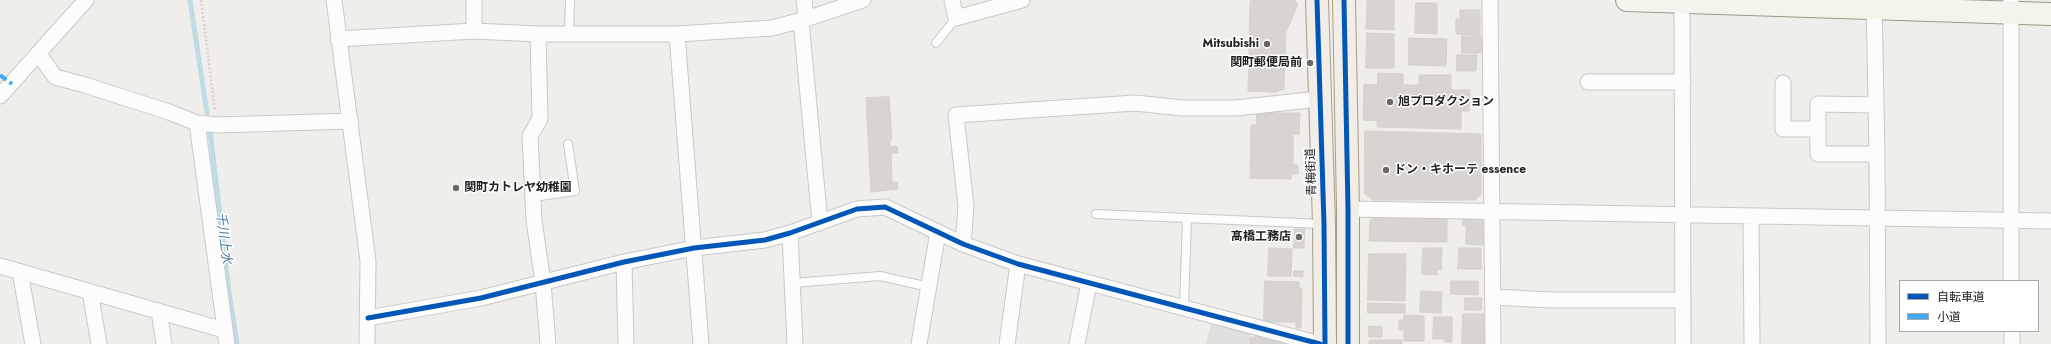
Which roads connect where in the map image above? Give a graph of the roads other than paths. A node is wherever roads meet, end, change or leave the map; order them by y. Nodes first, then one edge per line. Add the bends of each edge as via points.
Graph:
1 (86, 0) edge
2 (334, 0) edge
3 (474, 0) edge
4 (570, 0) edge
5 (804, 0) edge
6 (863, 0) edge
7 (952, 0) edge
8 (1022, 0) edge
9 (1317, 0) edge
10 (1344, 0) edge
11 (1490, 0) edge
12 (1627, 0) edge
13 (1682, 1) edge
14 (1874, 3) edge
15 (2011, 6) edge
16 (2051, 14) edge
17 (956, 18) junction
18 (804, 20) junction
19 (474, 31) junction
20 (538, 34) junction
21 (677, 34) junction
22 (569, 35) junction
23 (338, 39) junction
24 (936, 43) dead end
25 (39, 54) junction
26 (1588, 82) dead end
27 (1683, 82) junction
28 (1783, 83) dead end
29 (0, 96) edge
30 (1320, 99) junction
31 (1876, 104) junction
32 (351, 121) junction
33 (197, 123) junction
34 (1818, 129) junction
35 (568, 144) dead end
36 (1877, 154) junction
37 (533, 197) junction
38 (1348, 209) junction
39 (1492, 211) junction
40 (1096, 214) dead end
41 (1682, 215) junction
42 (1751, 216) junction
43 (1187, 218) junction
44 (1877, 218) junction
45 (2010, 220) junction
46 (2051, 221) edge
47 (820, 222) junction
48 (1324, 224) junction
49 (938, 232) junction
50 (790, 233) junction
51 (963, 244) junction
52 (694, 248) junction
53 (624, 262) junction
54 (1018, 264) junction
55 (0, 266) edge
56 (20, 272) junction
57 (2011, 280) edge
58 (543, 283) junction
59 (792, 283) junction
60 (1089, 283) junction
61 (929, 287) junction
62 (90, 292) junction
63 (1493, 297) junction
64 (1683, 300) junction
65 (1184, 308) junction
66 (159, 311) junction
67 (368, 318) junction
68 (2012, 332) edge
69 (226, 337) edge
70 (33, 344) edge
71 (99, 344) edge
72 (164, 344) edge
73 (367, 344) edge
74 (548, 344) edge
75 (626, 344) edge
76 (701, 344) edge
77 (795, 344) edge
78 (919, 344) edge
79 (1007, 344) edge
80 (1077, 344) edge
81 (1320, 344) edge
82 (1324, 344) edge
83 (1348, 344) edge
84 (1493, 344) edge
85 (1683, 344) edge
86 (1752, 344) edge
87 (1878, 344) edge
88 (2012, 344) edge

1 - 25 street
2 - 23 street
3 - 19 street
4 - 22 lane
5 - 18 street
6 - 18 street
7 - 17 street
8 - 17 street
9 - 30 main road, 青梅街道
10 - 38 main road
11 - 39 street
12 - 13 street
13 - 14 street
13 - 27 street
14 - 15 street
14 - 31 street
15 - 16 street
15 - 45 street
17 - 24 lane
18 - 21 street via 772,28
18 - 47 street
19 - 20 street
19 - 23 street
20 - 22 street
20 - 37 street via 540,119 530,136
21 - 22 street
21 - 52 street
23 - 32 street
25 - 29 street
25 - 33 street via 55,77 127,98
26 - 27 street
27 - 41 street
28 - 34 street via 1783,129
30 - 48 main road, 青梅街道
30 - 51 street via 1236,108 1183,108 1135,103 956,115 966,207
31 - 34 street via 1818,104
31 - 36 street
32 - 33 street via 217,125
32 - 67 street via 368,261
33 - 69 street
34 - 36 street via 1818,154
35 - 37 lane via 575,192
36 - 44 street
37 - 58 street
38 - 39 street
38 - 83 main road
39 - 41 street
39 - 63 street
40 - 43 lane
41 - 42 street
41 - 64 street
42 - 44 street
42 - 86 street
43 - 48 lane
43 - 65 lane
44 - 45 street
44 - 87 street
45 - 46 street
45 - 57 street
47 - 49 street via 857,209 885,207
47 - 50 street
48 - 82 main road, 青梅街道
49 - 51 street
49 - 61 street
50 - 52 street via 765,240
50 - 59 street
51 - 54 street
52 - 53 street
52 - 76 street
53 - 58 street
53 - 75 street
54 - 60 street
54 - 79 street
55 - 56 street
56 - 62 street
56 - 70 street
58 - 67 street via 481,298
58 - 74 street
59 - 61 lane via 880,276
59 - 77 street
60 - 65 street
60 - 80 street
61 - 78 street
62 - 66 street
62 - 71 street
63 - 64 street via 1551,300
63 - 84 street
64 - 85 street
65 - 81 street
66 - 69 street
66 - 72 street
67 - 73 street
68 - 88 street

